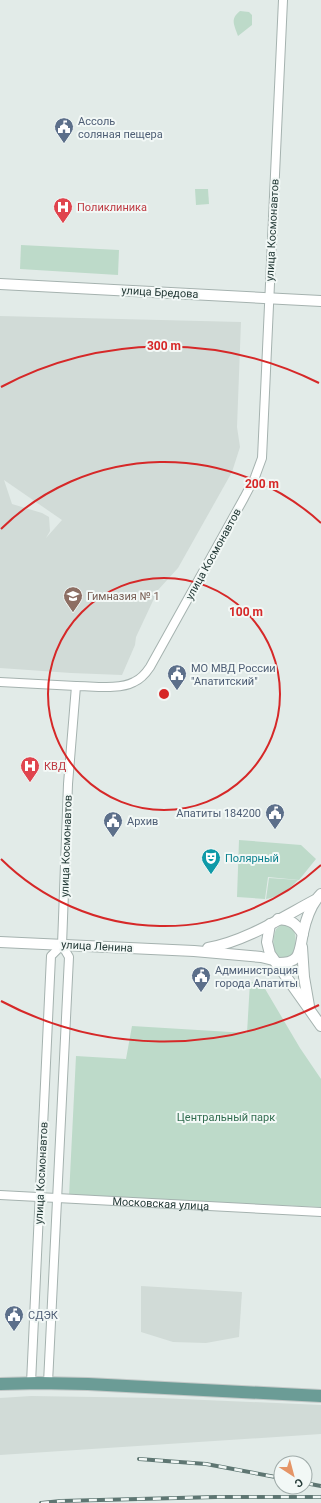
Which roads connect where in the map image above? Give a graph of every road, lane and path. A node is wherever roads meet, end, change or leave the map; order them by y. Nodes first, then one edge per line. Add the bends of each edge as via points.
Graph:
1 (283, 0) edge
2 (0, 284) edge
3 (269, 298) junction
4 (321, 301) edge
5 (0, 682) edge
6 (76, 686) junction
7 (318, 897) edge
8 (274, 922) junction
9 (303, 934) junction
10 (0, 942) edge
11 (62, 944) junction
12 (302, 947) junction
13 (194, 951) junction
14 (275, 961) junction
15 (310, 1010) junction
16 (321, 1026) edge
17 (0, 1195) edge
18 (40, 1198) junction
19 (57, 1199) junction
20 (321, 1212) edge
21 (31, 1383) junction
22 (48, 1383) junction
23 (0, 1384) edge
24 (321, 1396) edge

1 - 3 street, улица Космонавтов
2 - 3 street, улица Бредова
3 - 4 street, улица Бредова
3 - 6 street, улица Космонавтов via 262,458 255,477 168,636 142,677 125,686
5 - 6 street
6 - 11 street, улица Космонавтов via 68,784
7 - 8 street, улица Ленина
7 - 9 street
8 - 9 street via 289,920
8 - 13 street, улица Ленина via 223,945
8 - 14 street via 267,942
9 - 12 street
10 - 11 street, улица Ленина
11 - 13 street, улица Ленина
11 - 18 street, улица Космонавтов via 51,956
11 - 19 street, улица Космонавтов via 69,957
12 - 14 street via 296,958 287,963
12 - 15 street
13 - 14 street, улица Ленина via 261,957
14 - 15 street
15 - 16 street
17 - 18 street, Московская улица
18 - 19 street, Московская улица
18 - 21 street, улица Космонавтов
19 - 20 street, Московская улица
19 - 22 street, улица Космонавтов
21 - 22 main road
21 - 23 main road
22 - 24 main road

